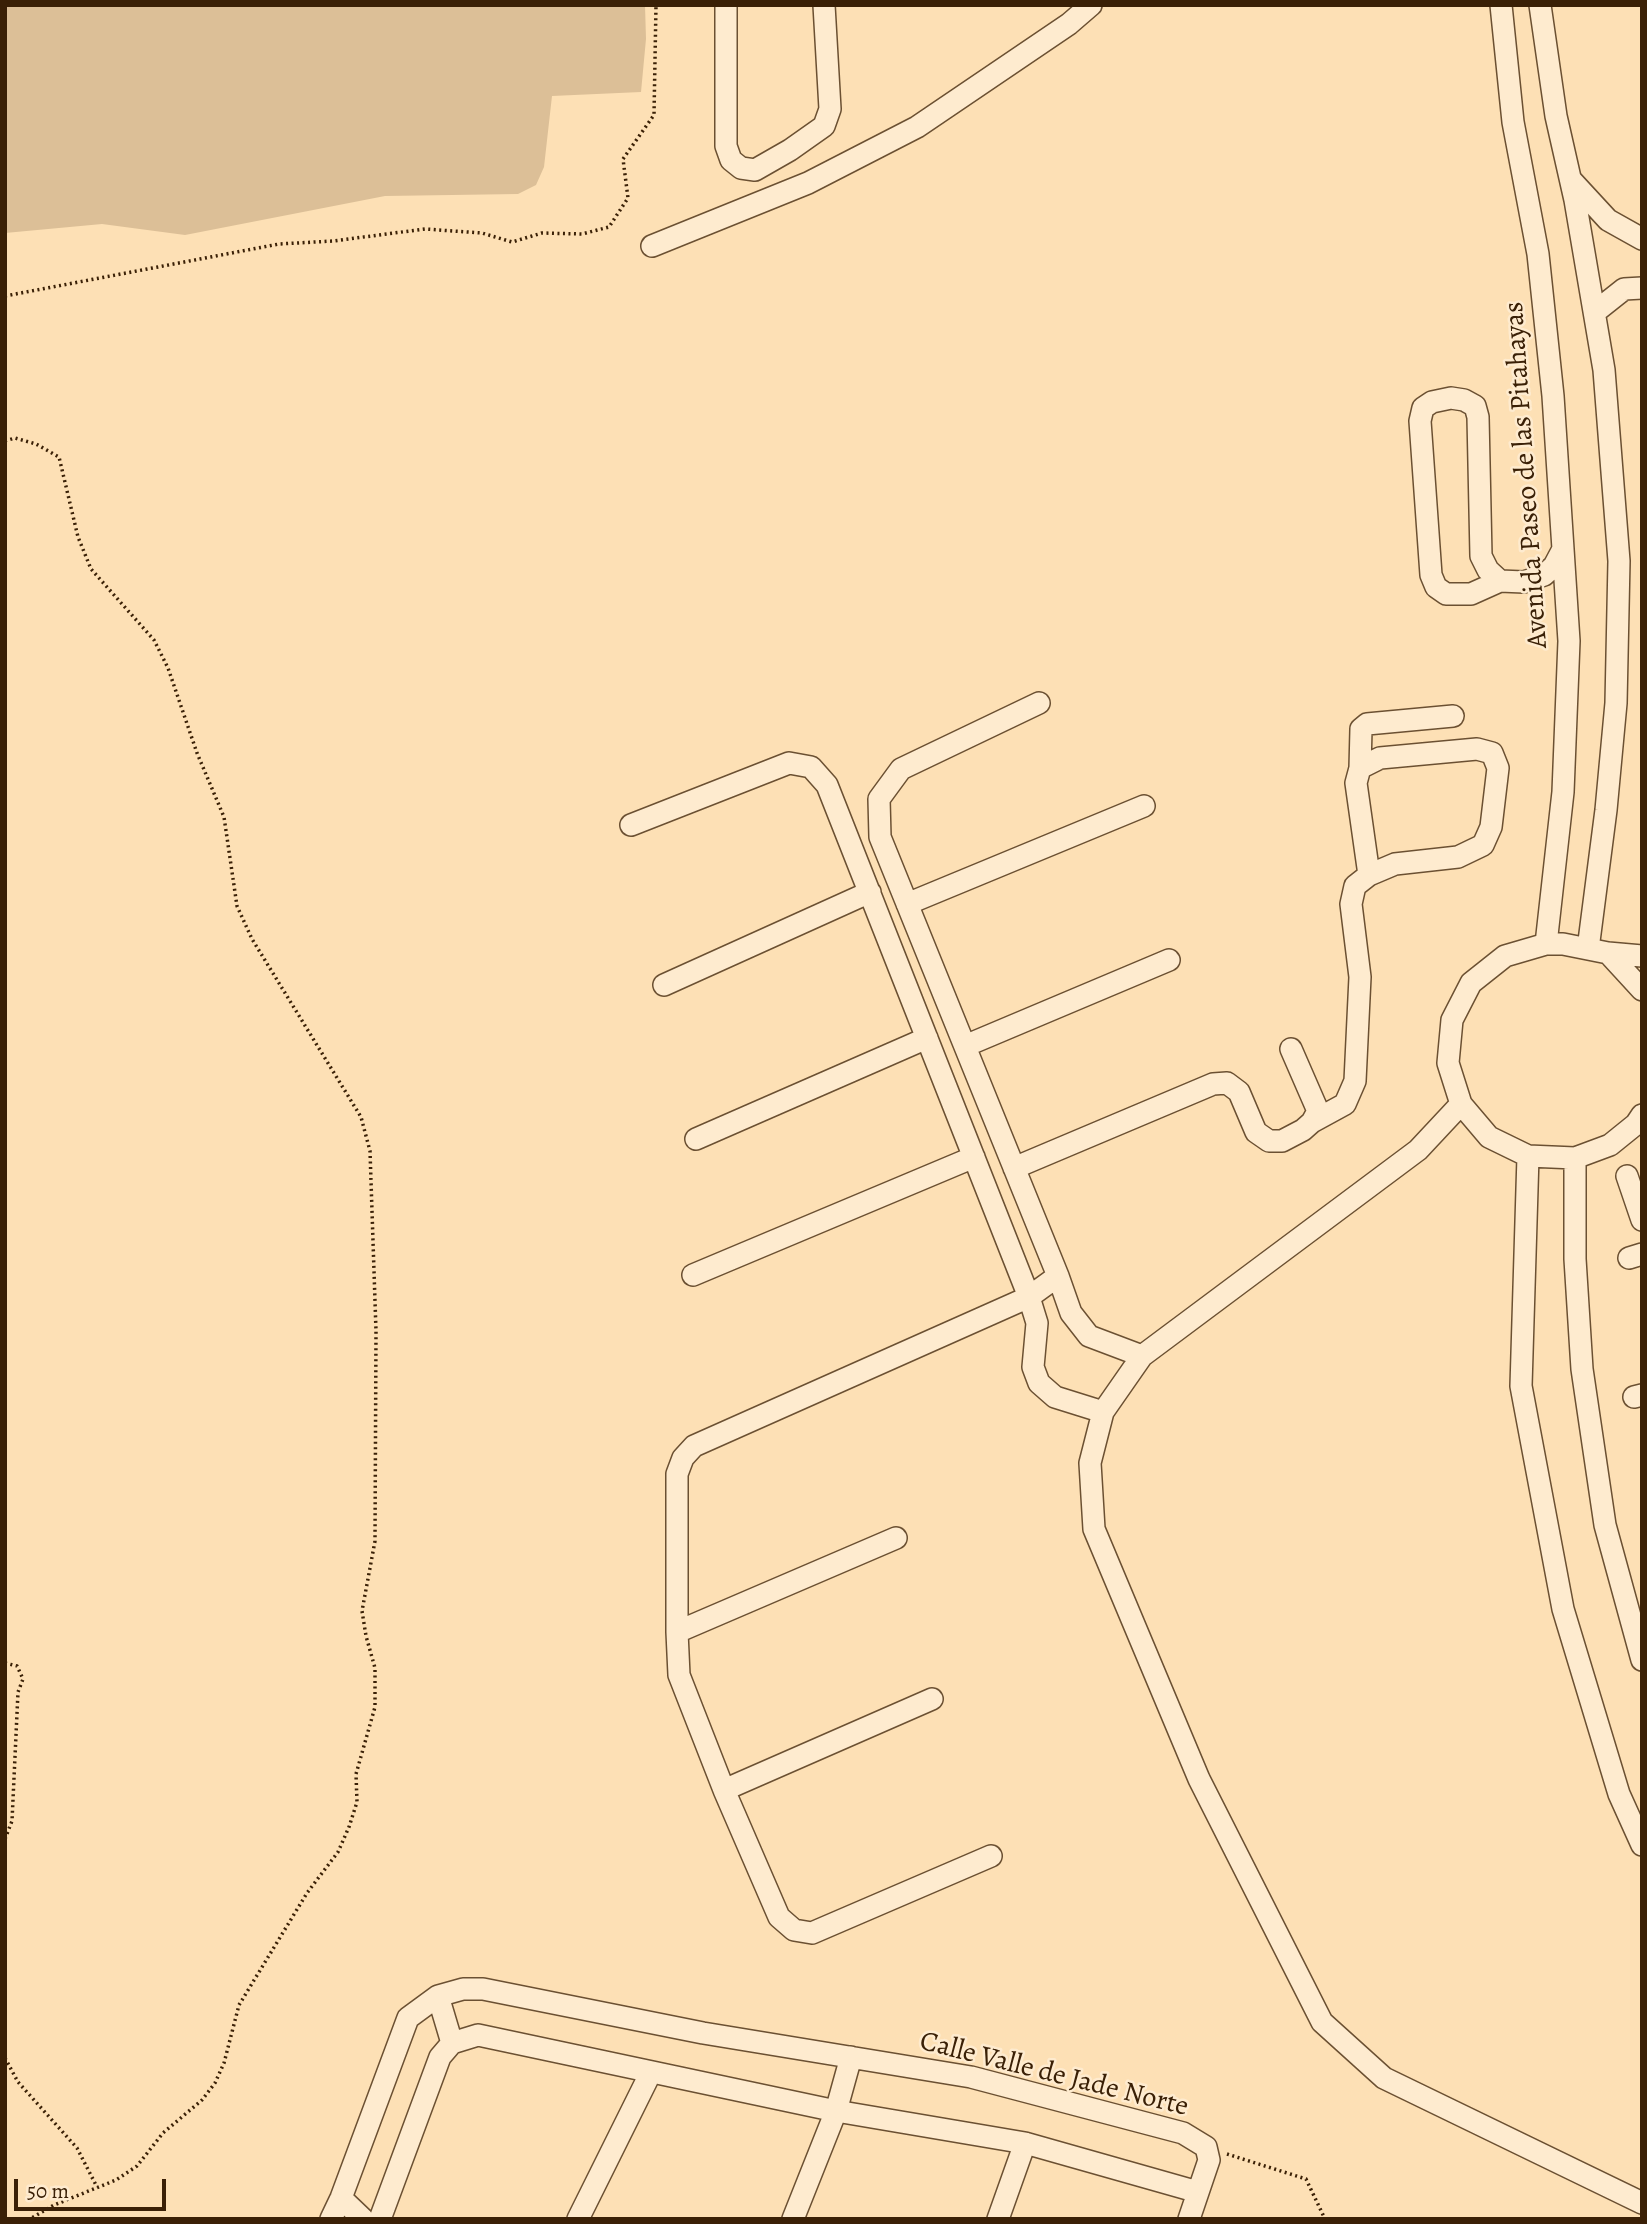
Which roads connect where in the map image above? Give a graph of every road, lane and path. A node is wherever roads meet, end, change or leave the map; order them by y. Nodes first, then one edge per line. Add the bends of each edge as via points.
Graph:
1 (656, 5) edge
2 (726, 5) edge
3 (824, 5) edge
4 (1091, 5) edge
5 (1501, 5) edge
6 (1540, 5) edge
7 (790, 150) junction
8 (1570, 179) junction
9 (808, 183) junction
10 (1642, 239) edge
11 (652, 246) dead end
12 (1642, 288) edge
13 (5, 296) edge
14 (1595, 312) junction
15 (5, 440) edge
16 (1563, 550) junction
17 (1500, 582) junction
18 (1039, 703) dead end
19 (1453, 716) dead end
20 (1360, 768) junction
21 (1144, 806) dead end
22 (631, 825) dead end
23 (1369, 875) junction
24 (870, 892) junction
25 (907, 904) junction
26 (1546, 944) junction
27 (1598, 951) junction
28 (1642, 956) edge
29 (1169, 960) dead end
30 (664, 985) dead end
31 (1642, 990) edge
32 (927, 1038) junction
33 (965, 1046) junction
34 (1291, 1049) dead end
35 (1461, 1104) junction
36 (1642, 1115) edge
37 (1312, 1122) junction
38 (696, 1139) dead end
39 (1528, 1156) junction
40 (974, 1157) junction
41 (1575, 1158) junction
42 (1014, 1168) junction
43 (1627, 1176) dead end
44 (1642, 1220) edge
45 (693, 1275) dead end
46 (1058, 1276) junction
47 (1029, 1297) junction
48 (1142, 1356) junction
49 (1103, 1412) junction
50 (895, 1538) dead end
51 (677, 1632) junction
52 (1642, 1660) edge
53 (5, 1663) edge
54 (932, 1699) dead end
55 (724, 1790) junction
56 (5, 1839) edge
57 (1642, 1845) edge
58 (991, 1856) dead end
59 (438, 1996) junction
60 (452, 2043) junction
61 (851, 2057) junction
62 (5, 2058) edge
63 (651, 2072) junction
64 (836, 2111) junction
65 (1025, 2143) junction
66 (1206, 2147) junction
67 (97, 2187) junction
68 (1198, 2192) junction
69 (341, 2198) junction
70 (1642, 2203) edge
71 (30, 2219) edge
72 (331, 2219) edge
73 (363, 2219) edge
74 (380, 2219) edge
75 (578, 2219) edge
76 (793, 2219) edge
77 (998, 2219) edge
78 (1189, 2219) edge
79 (1325, 2219) edge

1 - 13 path via 654,115 623,159 628,198 610,227 582,234 542,233 512,242 482,233 425,229 279,244
2 - 7 street via 726,146 731,160 741,168 755,170
3 - 7 street via 830,108 824,127
4 - 9 street via 917,127
5 - 16 street, Avenida Paseo de las Pitahayas via 1513,122 1538,254
6 - 8 street
7 - 9 street
8 - 10 street via 1608,220
8 - 14 street
9 - 11 street
12 - 14 street via 1624,289
14 - 27 street via 1619,561 1616,703
15 - 67 path via 36,444 59,457 78,537 91,569 154,640 224,817 237,906 252,939 361,1117 370,1151 376,1331 375,1541 362,1611 375,1668 375,1707 356,1774 357,1801 338,1852 239,2005 225,2063 215,2082 137,2166
16 - 17 street via 1544,575 1524,582
16 - 26 street, Avenida Paseo de las Pitahayas via 1569,641 1563,792
17 - 17 street via 1481,556 1475,406 1451,398 1432,402 1423,408 1420,421 1431,575 1436,587 1446,594 1471,594
18 - 25 street via 901,769 878,799 880,837
19 - 20 street via 1367,724 1361,729
20 - 23 street via 1356,783
20 - 23 street via 1380,758 1477,749 1492,753 1498,768 1491,827 1483,845 1458,857 1395,864
21 - 25 street
22 - 24 street via 789,763 811,767 827,785
23 - 37 street via 1355,886 1351,904 1360,977 1355,1081 1345,1104
24 - 30 street
24 - 32 street
25 - 33 street
26 - 27 street
26 - 35 street via 1505,956 1471,983 1451,1020 1448,1063
27 - 28 street
27 - 31 street
29 - 33 street
32 - 38 street
32 - 40 street
33 - 42 street
34 - 37 street via 1318,1111
35 - 39 street via 1489,1137
35 - 48 street via 1418,1150
36 - 41 street via 1610,1145
37 - 42 street via 1282,1141 1269,1141 1256,1132 1239,1092 1227,1083 1213,1084
39 - 41 street
39 - 57 street via 1521,1386 1563,1609 1619,1794
40 - 45 street
40 - 47 street
41 - 52 street via 1582,1368 1605,1525
42 - 46 street
43 - 44 street
46 - 47 street
46 - 48 street via 1071,1313 1089,1336
47 - 49 street via 1037,1323 1033,1367 1039,1383 1055,1397
47 - 51 street via 694,1446 677,1474
48 - 49 street
49 - 70 street via 1090,1463 1094,1529 1199,1779 1322,2022 1384,2078
50 - 51 street
51 - 55 street via 679,1675
53 - 56 path via 17,1666 23,1679 18,1692 12,1821
54 - 55 street
55 - 58 street via 779,1916 793,1930 811,1933
59 - 60 street
59 - 61 street, Calle Valle de Jade Norte via 483,1989
59 - 69 street, Calle Valle de Jade Norte via 408,2018
60 - 63 street via 478,2035
60 - 74 street via 440,2057
61 - 64 street
61 - 66 street, Calle Valle de Jade Norte via 971,2077 1183,2133
62 - 67 path via 18,2082 77,2148
63 - 64 street
63 - 75 street
64 - 65 street
64 - 76 street
65 - 68 street
65 - 77 street
66 - 68 street, Calle Valle de Jade Norte via 1209,2160
66 - 79 path via 1306,2179
67 - 71 path
68 - 78 street, Calle Valle de Jade Norte
69 - 72 street, Calle Valle de Jade Norte
69 - 73 street

